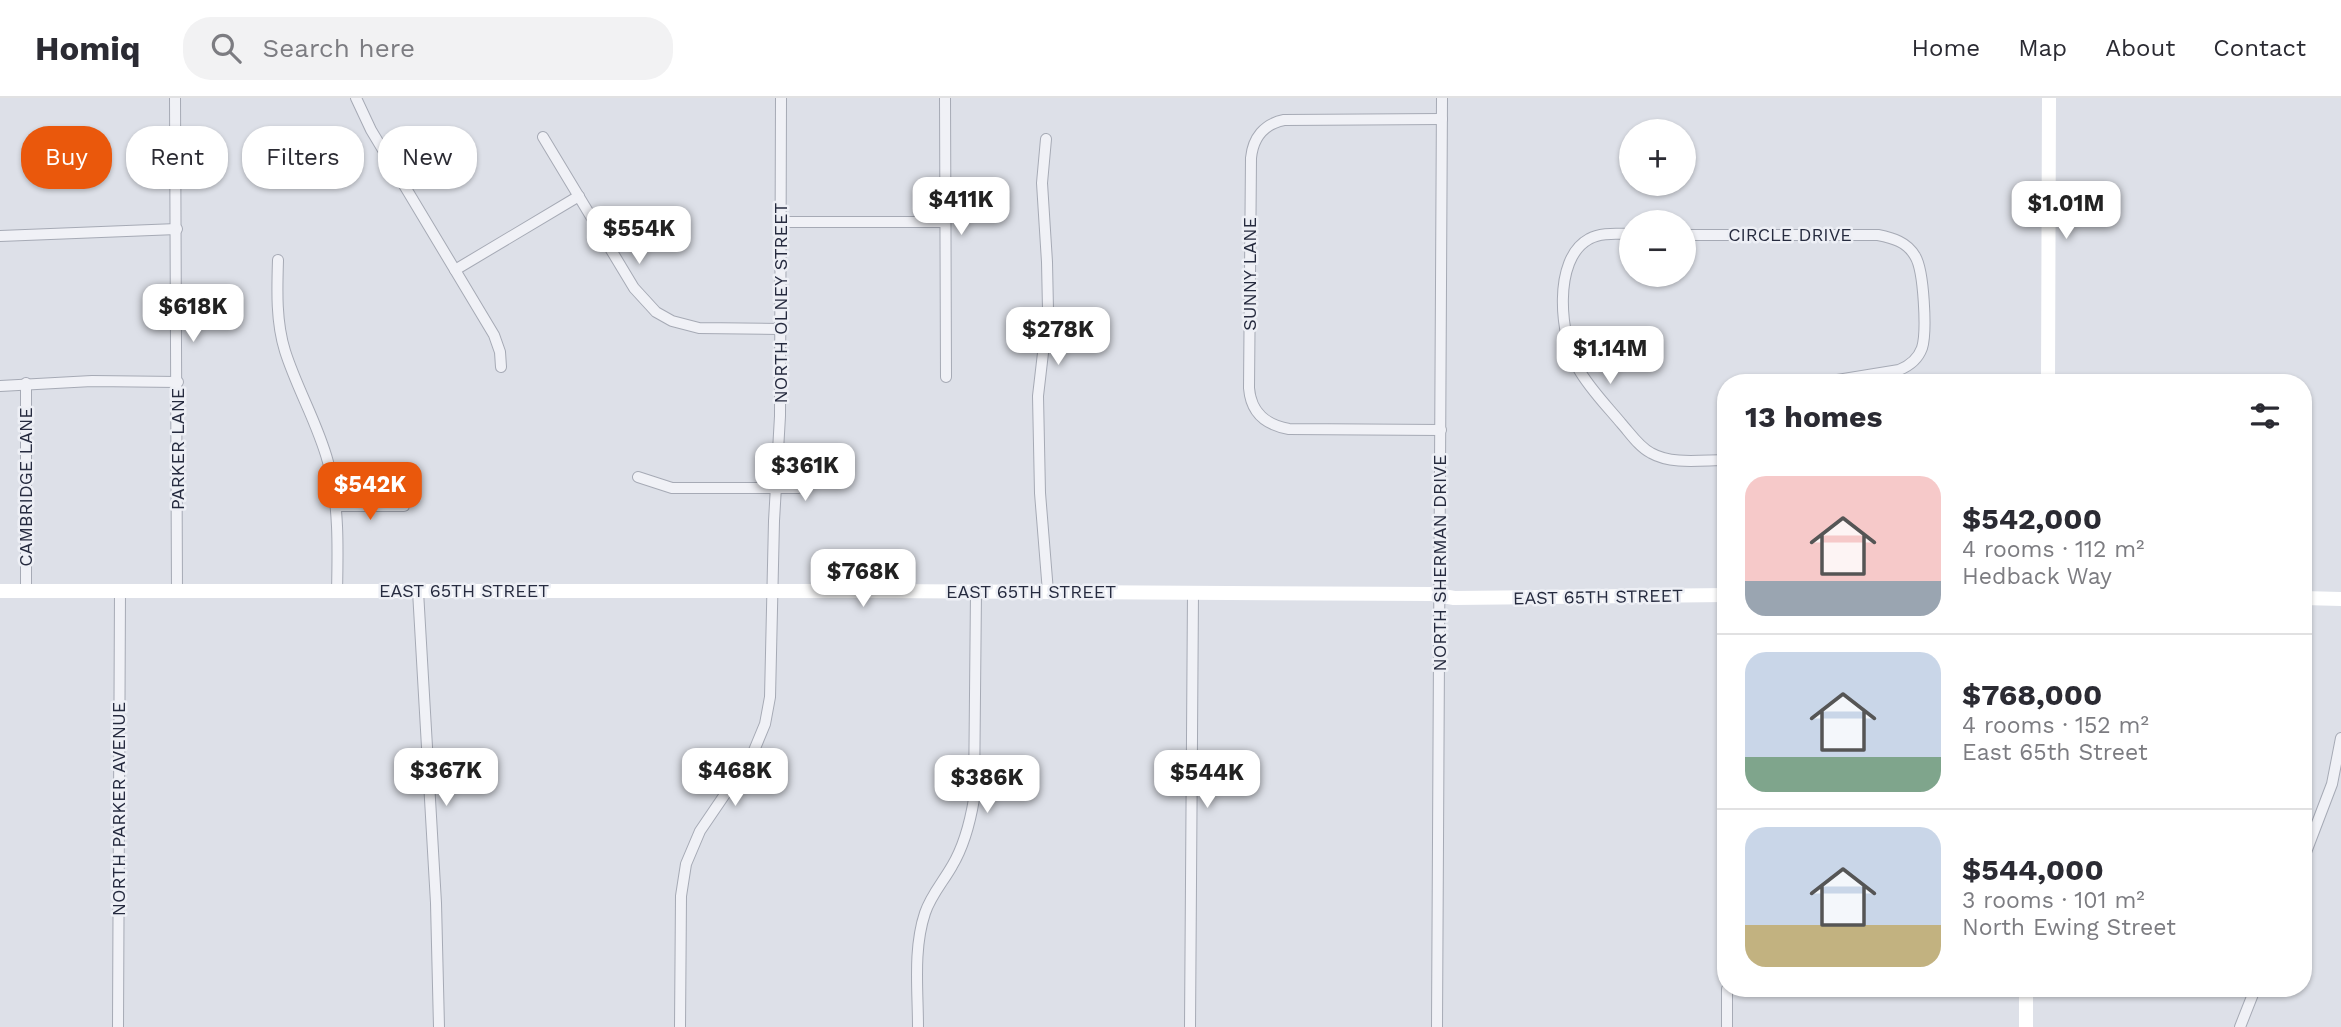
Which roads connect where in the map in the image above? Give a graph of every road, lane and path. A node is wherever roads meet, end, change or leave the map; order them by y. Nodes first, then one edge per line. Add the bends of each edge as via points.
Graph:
1 (175, 98) edge
2 (356, 98) edge
3 (781, 98) edge
4 (946, 98) edge
5 (1443, 98) edge
6 (2049, 98) edge
7 (1442, 119) junction
8 (543, 137) dead end
9 (1046, 139) dead end
10 (579, 196) junction
11 (781, 222) junction
12 (945, 222) junction
13 (177, 229) junction
14 (1619, 234) edge
15 (1696, 234) edge
16 (0, 236) edge
17 (278, 261) dead end
18 (455, 270) junction
19 (780, 329) junction
20 (501, 367) dead end
21 (1874, 374) edge
22 (2048, 374) edge
23 (946, 376) dead end
24 (178, 382) junction
25 (26, 383) junction
26 (0, 386) edge
27 (1441, 430) junction
28 (1717, 460) edge
29 (638, 477) dead end
30 (825, 479) dead end
31 (776, 488) junction
32 (336, 506) junction
33 (404, 506) dead end
34 (0, 591) edge
35 (26, 591) junction
36 (120, 591) junction
37 (177, 591) junction
38 (337, 591) junction
39 (418, 591) junction
40 (976, 591) junction
41 (772, 592) junction
42 (1048, 592) junction
43 (1193, 592) junction
44 (1717, 595) edge
45 (1440, 596) junction
46 (2312, 598) edge
47 (2341, 599) edge
48 (2341, 738) edge
49 (2312, 836) edge
50 (1727, 997) edge
51 (2026, 997) edge
52 (2252, 997) edge
53 (118, 1027) edge
54 (439, 1027) edge
55 (680, 1027) edge
56 (918, 1027) edge
57 (1190, 1027) edge
58 (1437, 1027) edge
59 (1727, 1027) edge
60 (2026, 1027) edge
61 (2240, 1027) edge

1 - 13 street, PARKER LANE
2 - 18 street via 370,130
3 - 11 street, NORTH OLNEY STREET
4 - 12 street
5 - 7 street, NORTH SHERMAN DRIVE
6 - 22 street
7 - 27 street, NORTH SHERMAN DRIVE
7 - 27 street, SUNNY LANE via 1284,120 1267,126 1258,136 1251,158 1250,375 1253,406 1276,426
8 - 10 street
9 - 42 street via 1042,183 1048,310 1038,396
10 - 18 street
10 - 19 street via 636,292 656,312 699,328
11 - 12 street
11 - 19 street, NORTH OLNEY STREET
12 - 23 street
13 - 16 street
13 - 24 street, PARKER LANE
14 - 28 street via 1588,240 1567,267 1564,320 1572,356 1588,384 1651,454 1670,460
15 - 21 street, CIRCLE DRIVE via 1878,235 1895,239 1913,253 1922,273 1922,350 1899,370
17 - 32 street via 282,338 323,443
18 - 20 street via 494,335
19 - 31 street, NORTH OLNEY STREET
24 - 25 street
24 - 37 street, PARKER LANE
25 - 26 street
25 - 35 street, CAMBRIDGE LANE
27 - 45 street, NORTH SHERMAN DRIVE
29 - 31 street via 672,488
30 - 31 street via 802,488
31 - 41 street, NORTH OLNEY STREET
32 - 33 street
32 - 38 street
34 - 35 street, EAST 65TH STREET
35 - 36 street, EAST 65TH STREET
36 - 37 street, EAST 65TH STREET
36 - 53 street, NORTH PARKER AVENUE
37 - 38 street, EAST 65TH STREET
38 - 39 street, EAST 65TH STREET
39 - 41 street, EAST 65TH STREET
39 - 54 street
40 - 41 street, EAST 65TH STREET
40 - 42 street, EAST 65TH STREET
40 - 56 street via 974,799 960,852 933,893 922,923
41 - 55 street, NORTH OLNEY STREET via 771,683 765,724 748,761 696,839 684,873
42 - 43 street, EAST 65TH STREET
43 - 45 street, EAST 65TH STREET
43 - 57 street
44 - 45 street, EAST 65TH STREET
45 - 58 street, NORTH SHERMAN DRIVE
46 - 47 street
48 - 49 street via 2334,776
50 - 59 street
51 - 60 street
52 - 61 street

